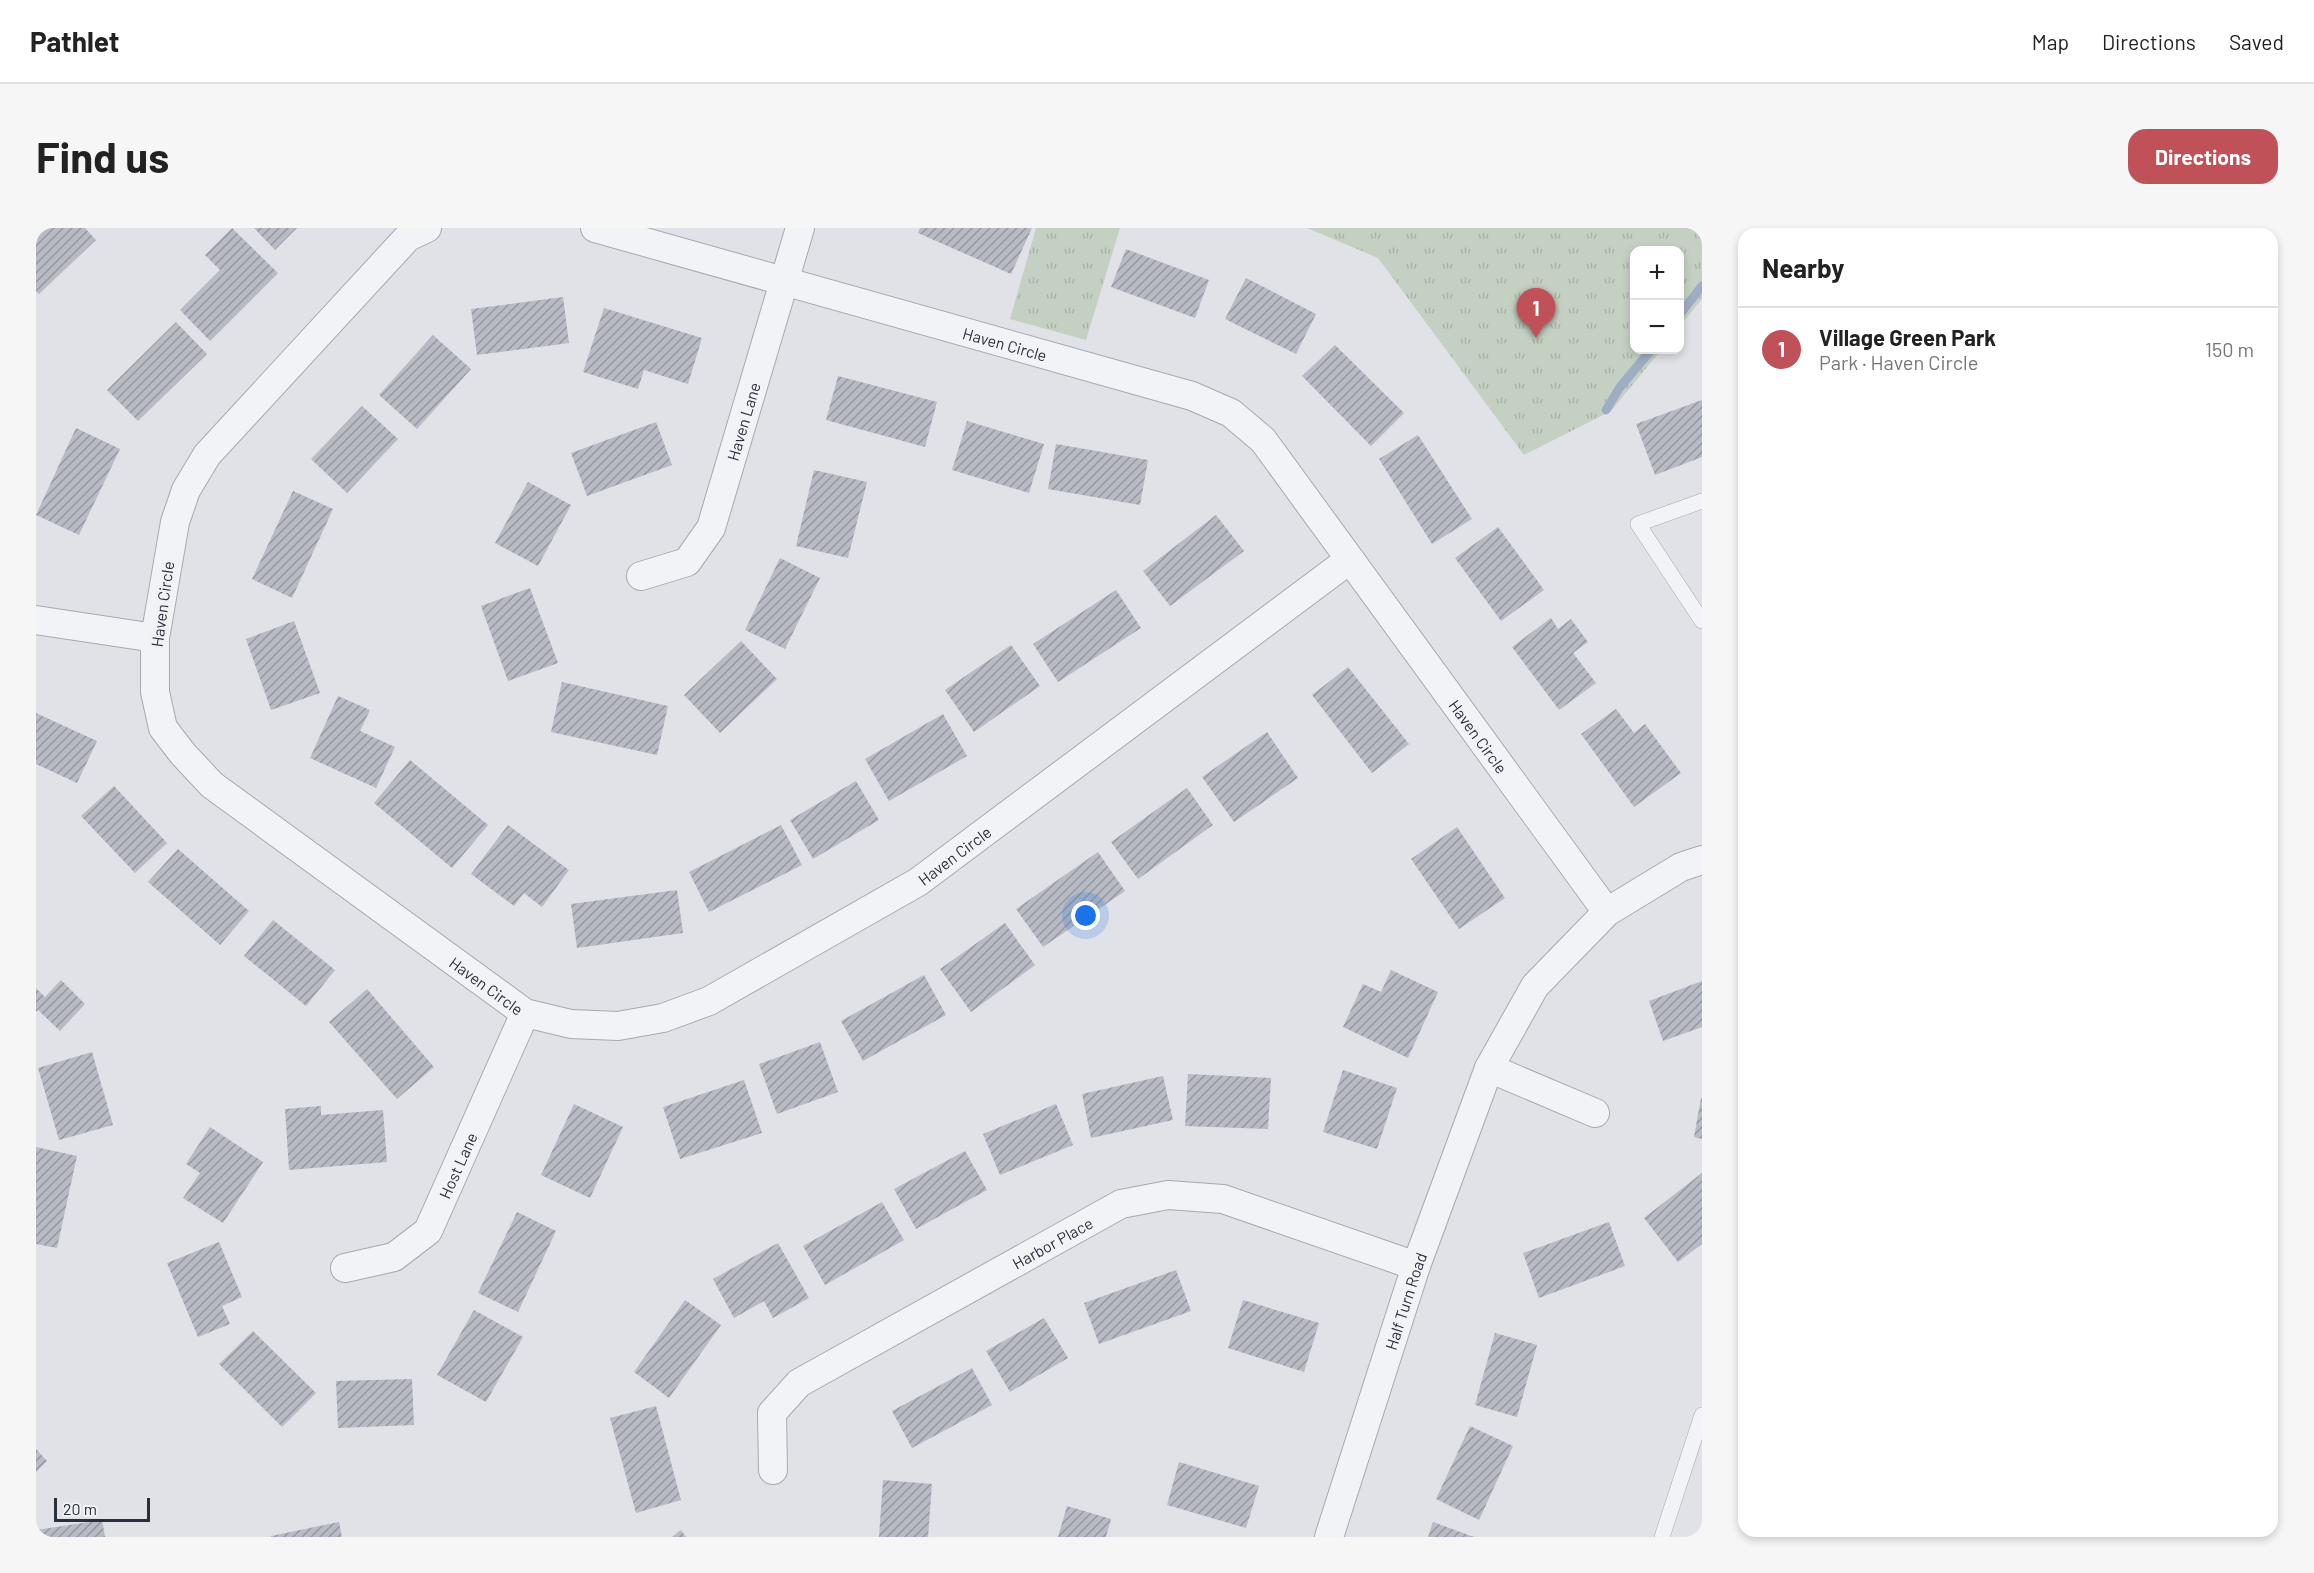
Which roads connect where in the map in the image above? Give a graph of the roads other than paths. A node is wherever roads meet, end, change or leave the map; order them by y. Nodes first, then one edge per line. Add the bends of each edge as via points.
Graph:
1 (427, 228) edge
2 (595, 228) edge
3 (800, 228) edge
4 (784, 283) junction
5 (1702, 501) edge
6 (1349, 560) junction
7 (641, 576) dead end
8 (36, 620) edge
9 (1702, 621) edge
10 (155, 639) junction
11 (1702, 860) edge
12 (1607, 912) junction
13 (525, 1013) junction
14 (1490, 1068) junction
15 (1595, 1113) dead end
16 (1416, 1266) junction
17 (345, 1268) dead end
18 (1701, 1422) edge
19 (772, 1470) dead end
20 (1329, 1537) edge
21 (1662, 1537) edge

1 - 10 street, Haven Circle via 408,237 207,455 186,490 175,522
2 - 4 street, Haven Circle
3 - 4 street, Haven Lane
4 - 6 street, Haven Circle via 1192,396 1231,413 1263,440
4 - 7 street, Haven Lane via 711,528 687,562
5 - 9 lane via 1638,524
6 - 12 street, Haven Circle
6 - 13 street, Haven Circle via 918,882 709,1001 663,1018 618,1026 571,1024
8 - 10 street
10 - 13 street, Haven Circle via 155,692 163,728 212,785
11 - 12 street, Half Turn Road via 1681,867
12 - 14 street, Half Turn Road via 1535,986
13 - 17 street, Host Lane via 428,1231 394,1257
14 - 15 street
14 - 16 street, Half Turn Road
16 - 19 street, Harbor Place via 1223,1199 1168,1195 1121,1204 799,1383 772,1413
16 - 20 street, Half Turn Road
18 - 21 lane

